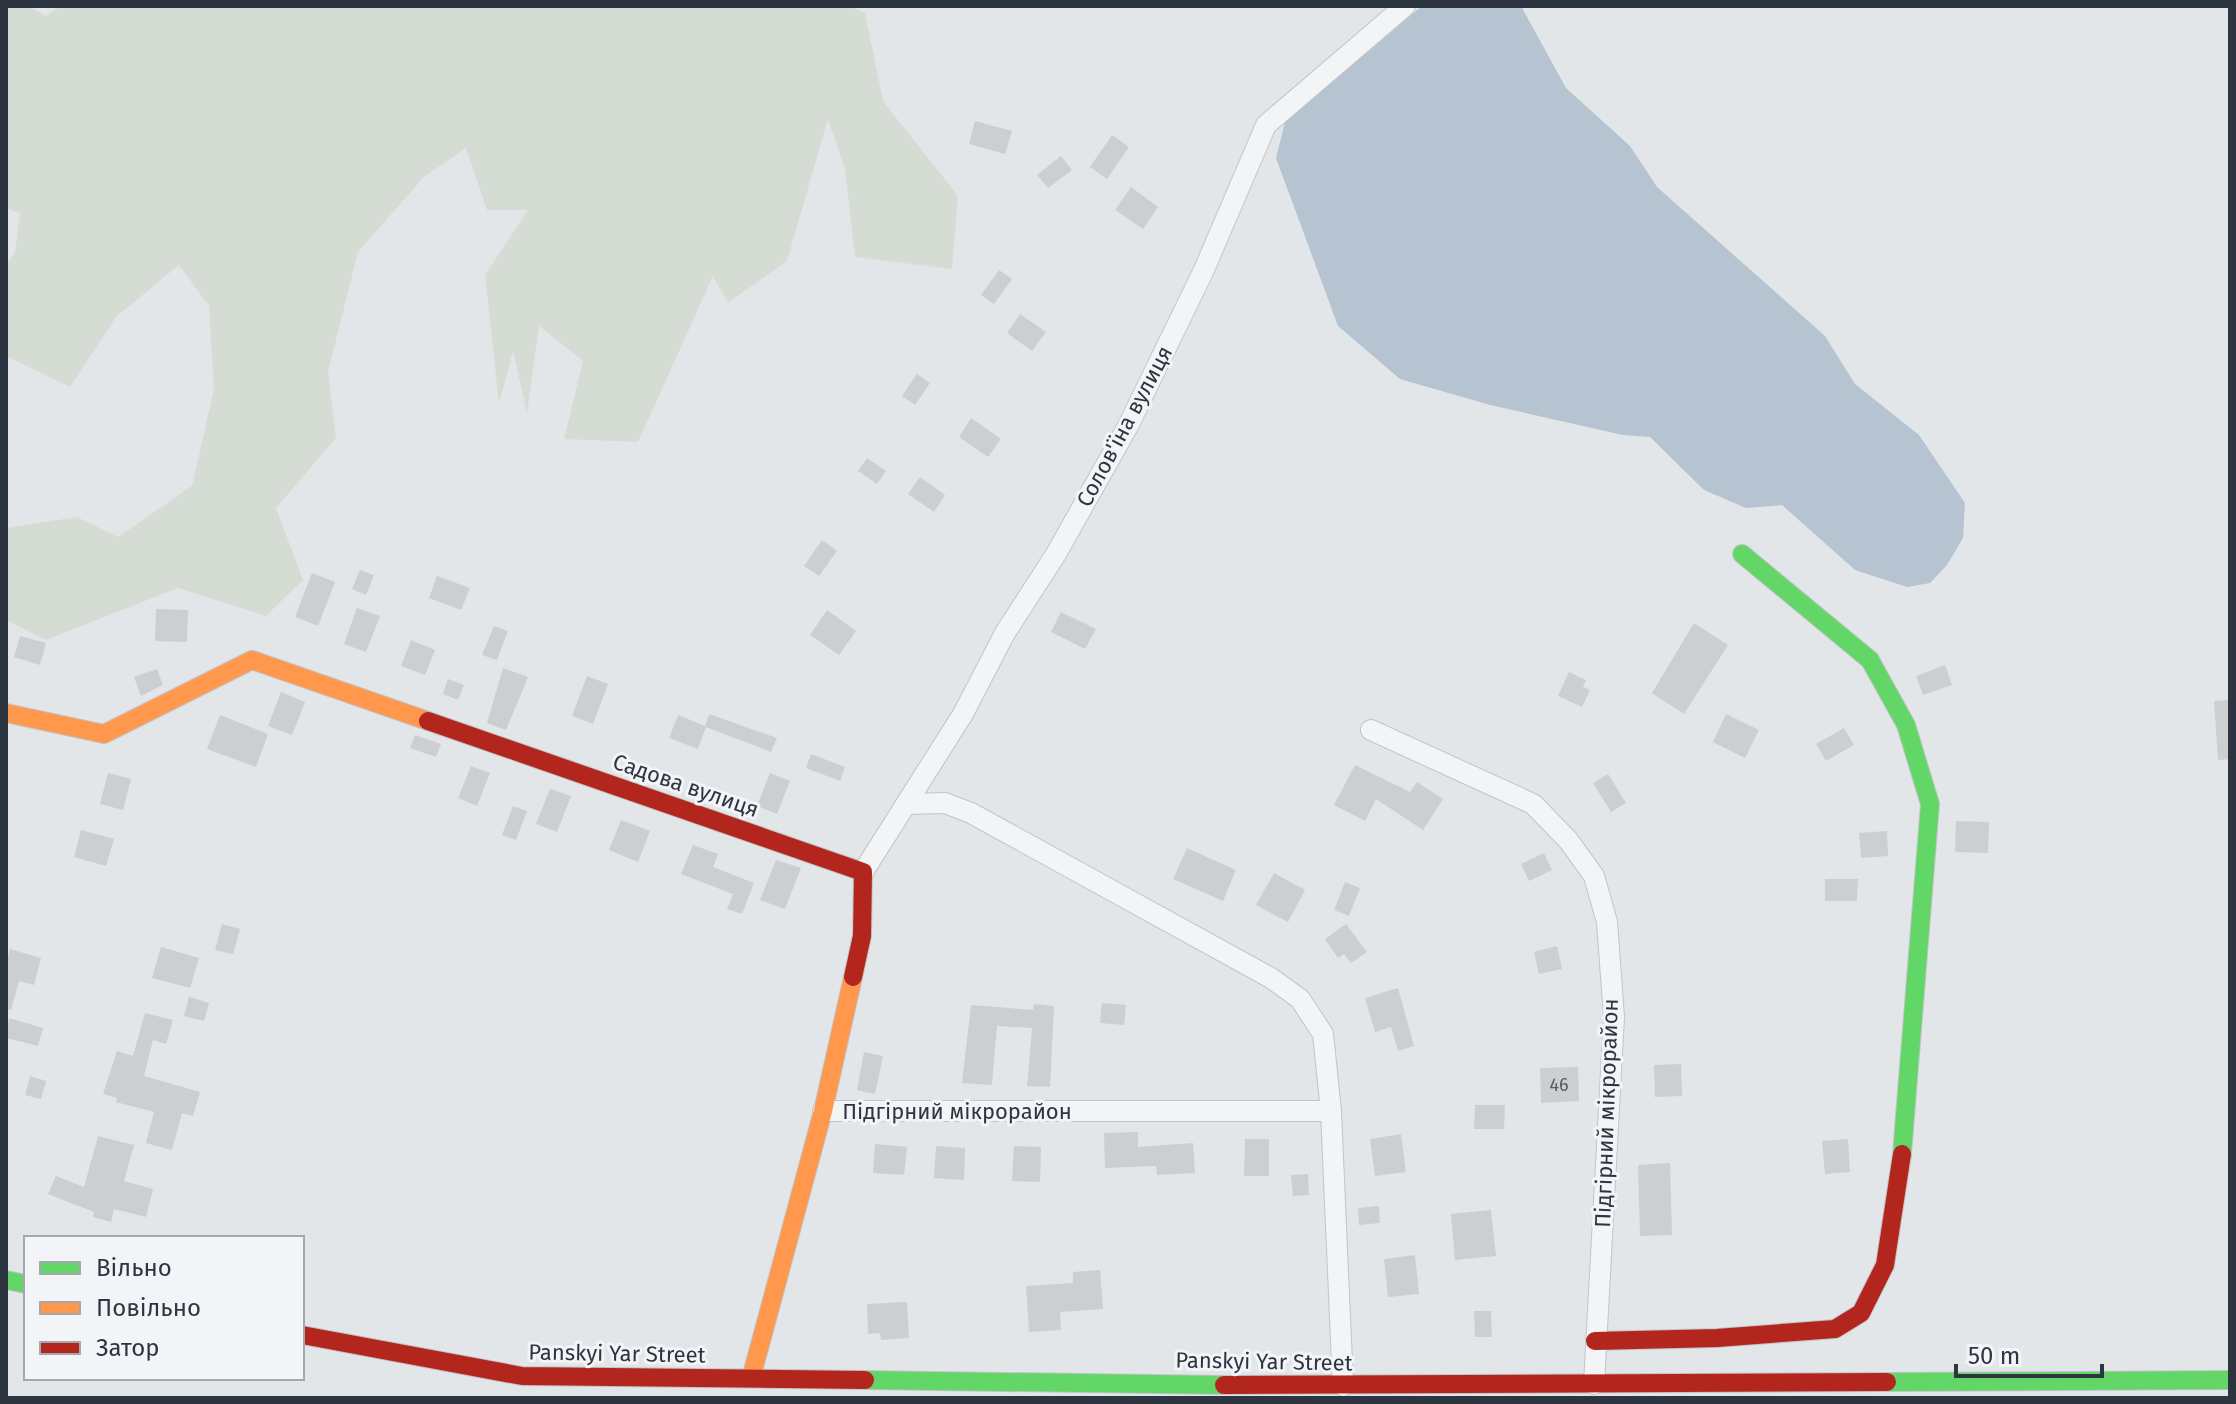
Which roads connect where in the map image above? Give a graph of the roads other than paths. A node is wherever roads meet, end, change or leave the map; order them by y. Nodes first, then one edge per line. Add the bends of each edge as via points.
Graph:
1 (1405, 6) edge
2 (1742, 554) dead end
3 (6, 713) edge
4 (1371, 730) dead end
5 (906, 804) junction
6 (863, 872) junction
7 (823, 1111) junction
8 (1331, 1111) junction
9 (304, 1335) edge
10 (1595, 1341) junction
11 (751, 1378) junction
12 (2230, 1380) edge
13 (1594, 1384) junction
14 (1343, 1386) junction

1 - 5 street, Солов'їна вулиця via 1266,125 1128,426
2 - 10 street via 1870,660 1906,725 1930,804 1901,1170 1885,1265 1861,1313 1835,1329
3 - 6 street, Садова вулиця via 104,734 252,660
4 - 10 street, Підгірний мікрорайон via 1533,804 1594,876 1607,922 1614,1017
5 - 6 street, Солов'їна вулиця
5 - 8 street via 945,803 971,813 1271,978 1300,999 1323,1034
6 - 7 street via 862,936
7 - 8 street, Підгірний мікрорайон
7 - 11 street
8 - 14 street
9 - 11 street, Panskyi Yar Street via 522,1376
10 - 13 street, Підгірний мікрорайон
11 - 14 street, Panskyi Yar Street
12 - 13 street, Panskyi Yar Street
13 - 14 street, Panskyi Yar Street

